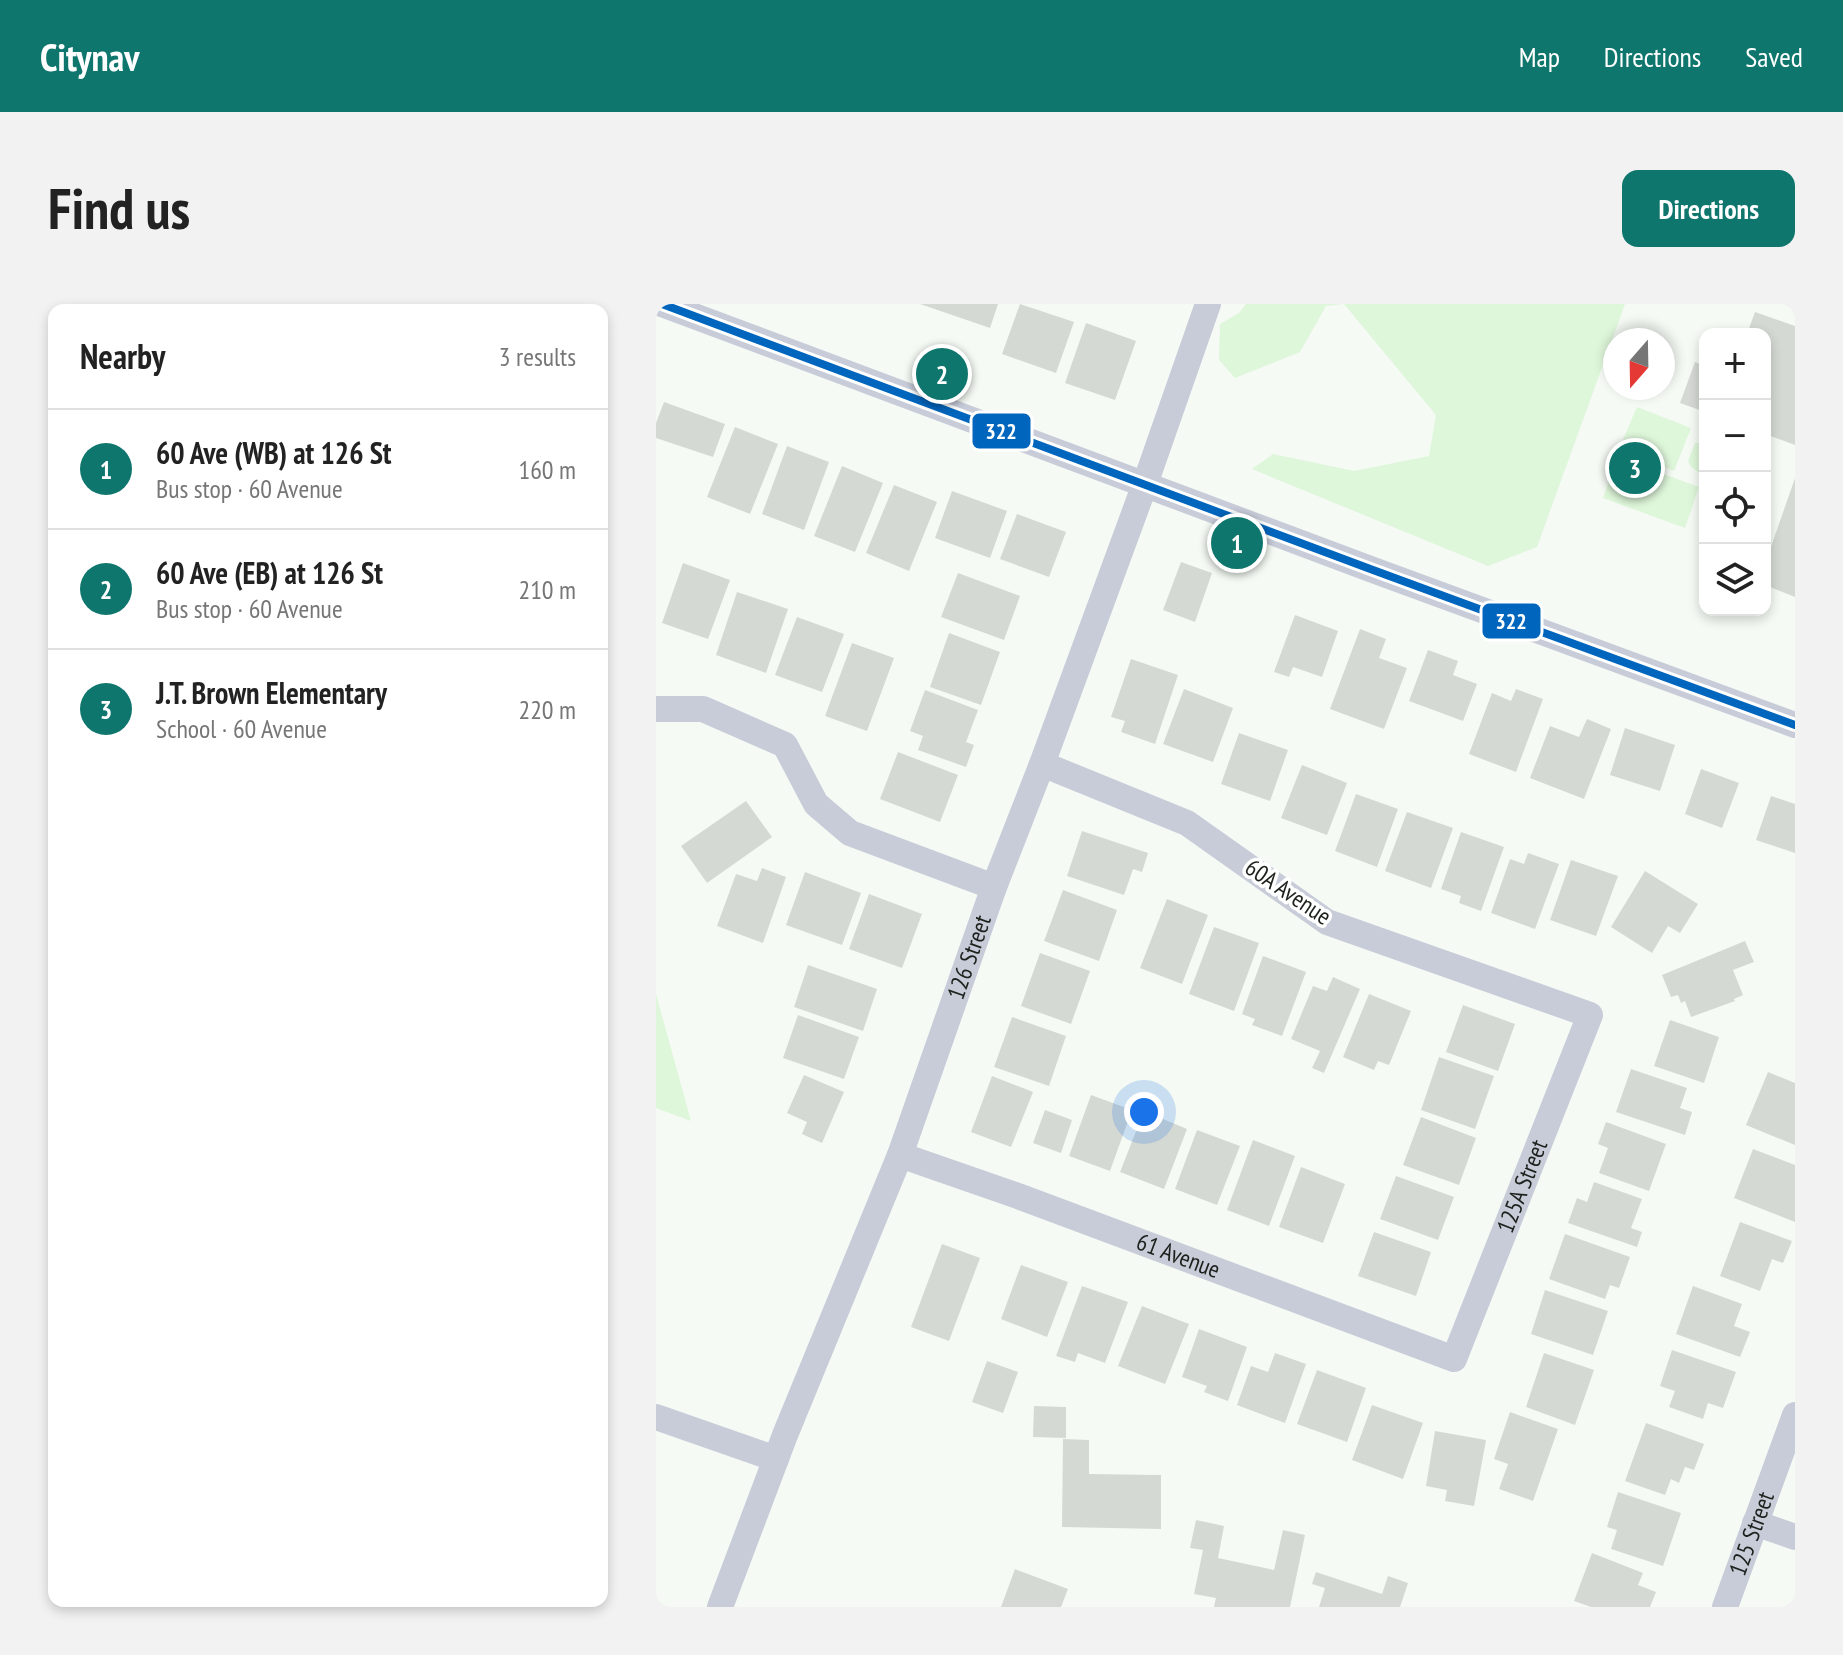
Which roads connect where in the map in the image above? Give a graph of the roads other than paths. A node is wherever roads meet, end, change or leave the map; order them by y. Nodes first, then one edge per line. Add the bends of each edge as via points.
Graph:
1 (662, 304) edge
2 (1208, 304) edge
3 (1145, 484) junction
4 (656, 709) edge
5 (1795, 725) edge
6 (1042, 764) junction
7 (994, 887) junction
8 (1590, 1015) joint
9 (900, 1155) junction
10 (1454, 1359) joint
11 (1795, 1415) edge
12 (656, 1417) edge
13 (776, 1459) junction
14 (1755, 1523) junction
15 (1795, 1537) edge
16 (720, 1607) edge
17 (1725, 1607) edge

1 - 3 street
2 - 3 street, 126 Street
3 - 5 street
3 - 6 street, 126 Street
4 - 7 street via 703,709 785,745 816,804 850,833
6 - 7 street, 126 Street
6 - 8 street, 60A Avenue via 1187,823 1327,922
7 - 9 street, 126 Street
8 - 10 street, 125A Street
9 - 10 street, 61 Avenue
9 - 13 street, 126 Street
11 - 14 street, 125 Street
12 - 13 street
13 - 16 street, 126 Street
14 - 15 street
14 - 17 street, 125 Street

